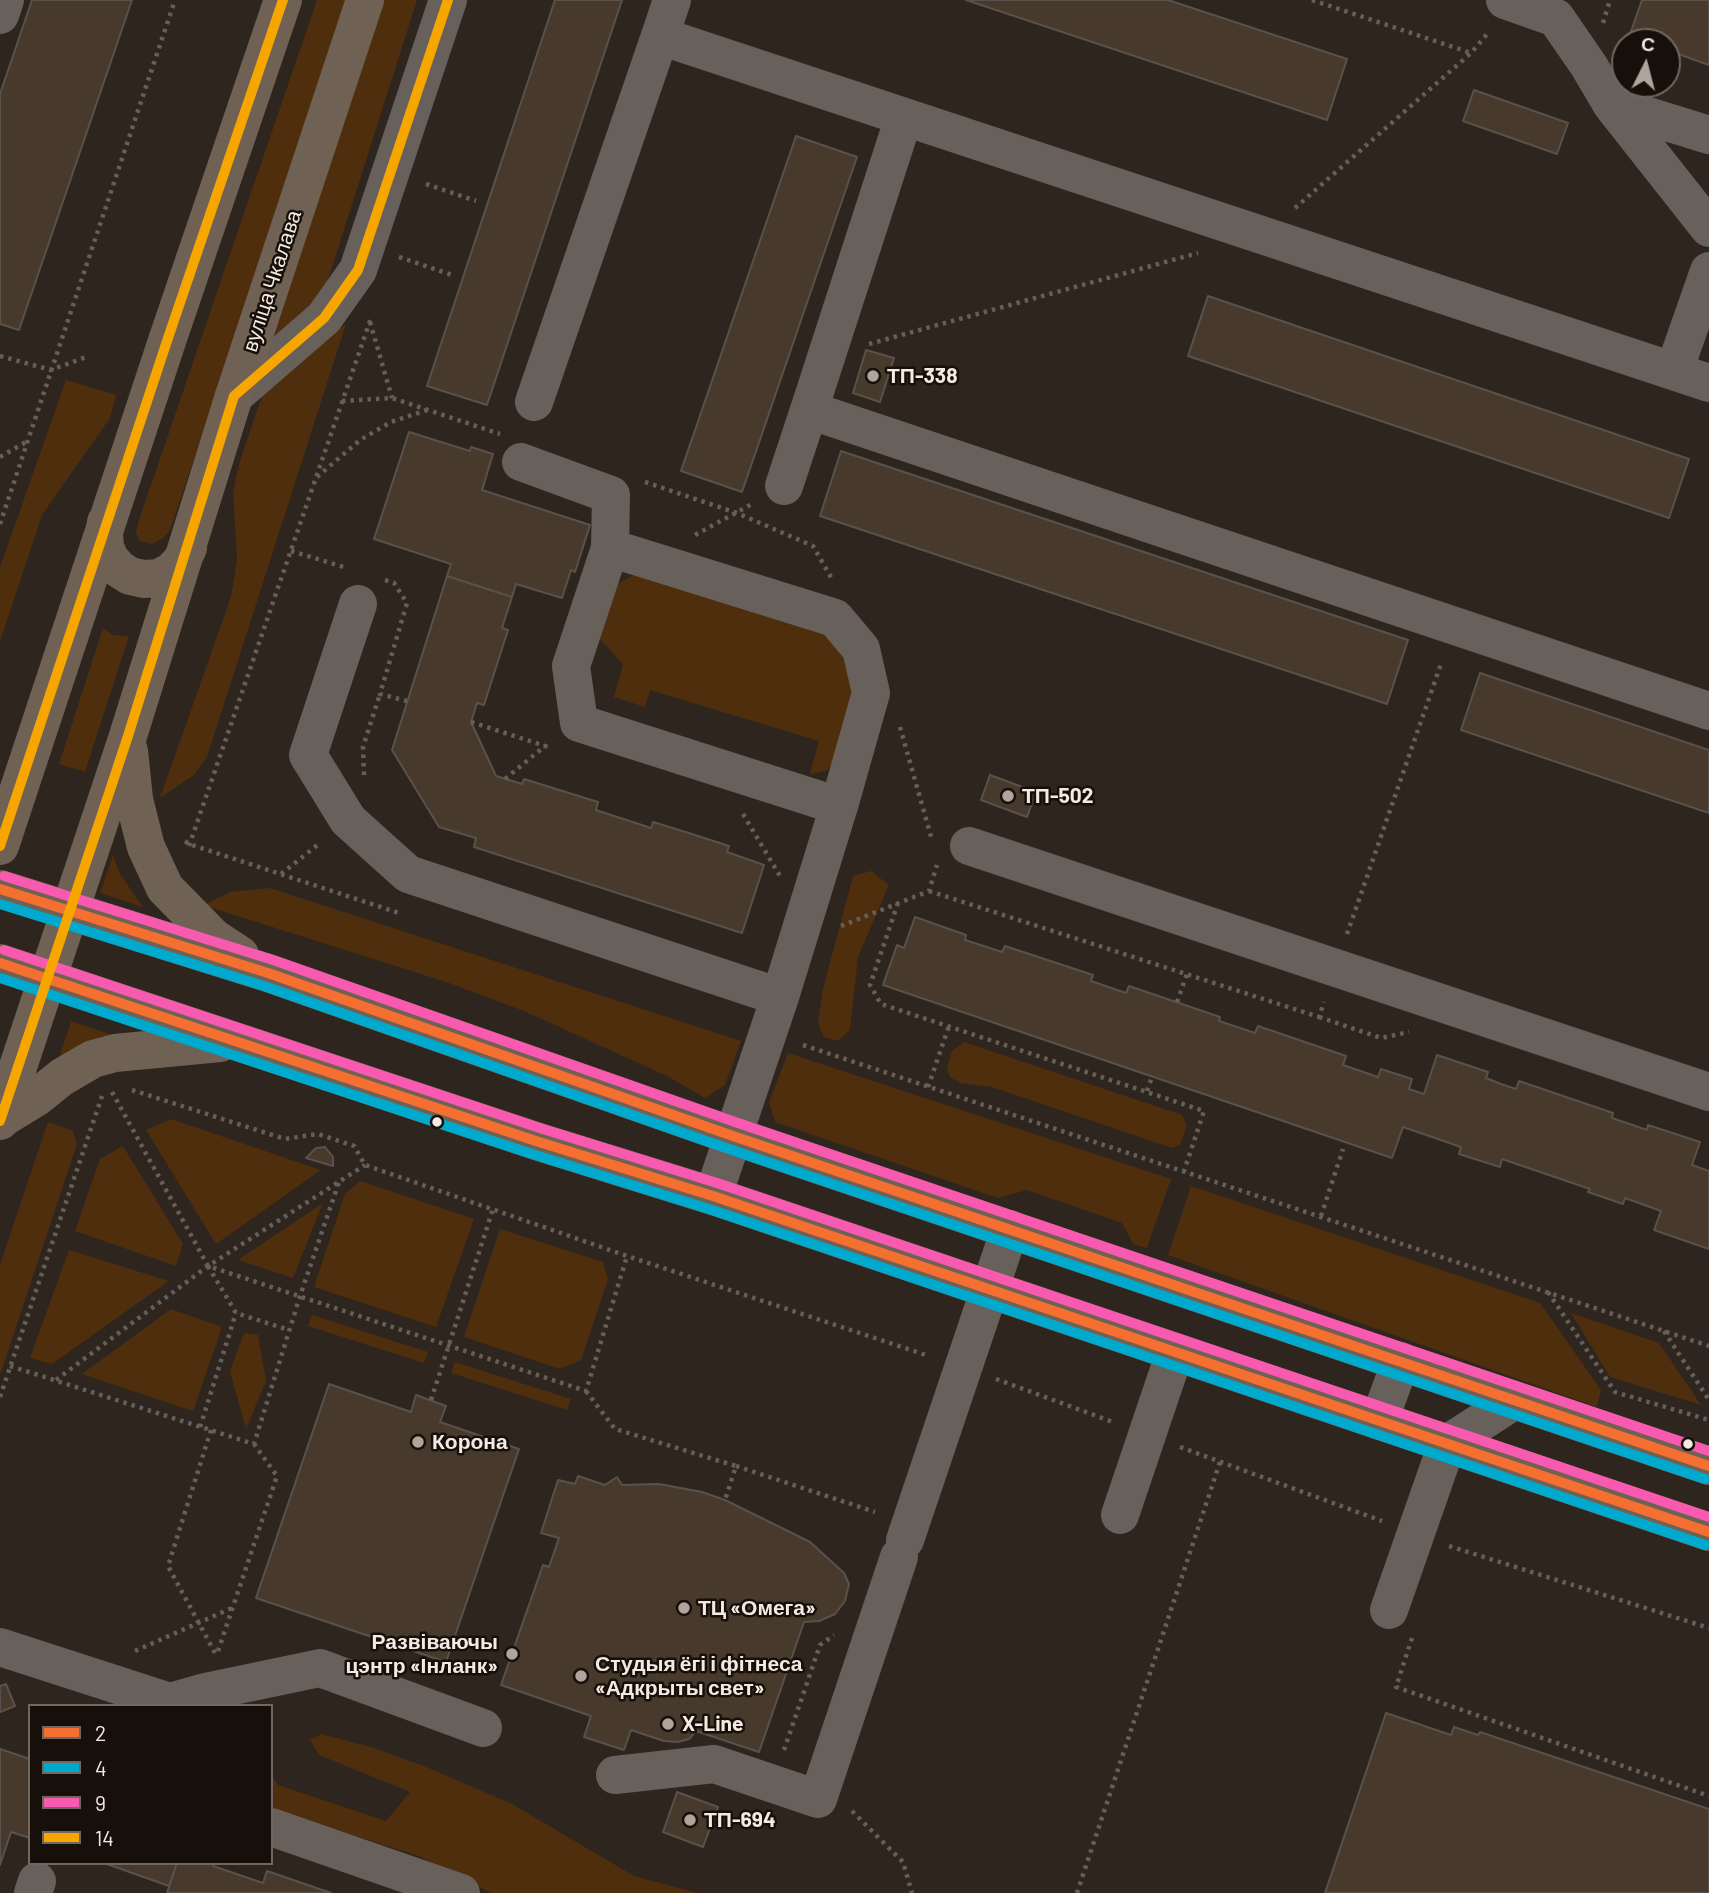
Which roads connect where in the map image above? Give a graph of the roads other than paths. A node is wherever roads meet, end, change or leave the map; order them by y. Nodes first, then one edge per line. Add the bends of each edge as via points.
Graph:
1 (5, 0) edge
2 (283, 0) edge
3 (365, 0) edge
4 (448, 0) edge
5 (672, 0) edge
6 (1509, 1) edge
7 (1559, 9) edge
8 (0, 15) edge
9 (660, 36) junction
10 (1612, 105) junction
11 (904, 117) junction
12 (1709, 135) edge
13 (1709, 228) edge
14 (1709, 271) edge
15 (1692, 377) edge
16 (234, 396) junction
17 (534, 402) dead end
18 (809, 410) junction
19 (521, 462) dead end
20 (770, 489) road end
21 (106, 522) junction
22 (188, 547) junction
23 (610, 548) junction
24 (358, 604) dead end
25 (1709, 711) edge
26 (43, 716) junction
27 (128, 736) junction
28 (0, 765) edge
29 (839, 806) junction
30 (0, 846) edge
31 (969, 846) dead end
32 (0, 889) edge
33 (70, 910) junction
34 (0, 963) edge
35 (268, 973) junction
36 (47, 979) junction
37 (780, 997) junction
38 (240, 1042) junction
39 (1709, 1092) edge
40 (0, 1120) edge
41 (733, 1136) junction
42 (713, 1196) junction
43 (1010, 1230) junction
44 (990, 1290) junction
45 (1175, 1352) junction
46 (1401, 1362) junction
47 (1515, 1400) junction
48 (1379, 1421) junction
49 (1447, 1444) junction
50 (1709, 1466) edge
51 (1120, 1515) dead end
52 (1709, 1532) edge
53 (1389, 1609) dead end
54 (0, 1647) edge
55 (172, 1704) edge
56 (483, 1728) dead end
57 (615, 1775) dead end
58 (273, 1829) edge
59 (461, 1893) edge

1 - 8 street
2 - 21 main road
3 - 16 main road, вуліца Чкалава
4 - 16 street via 358,270 324,318
5 - 9 street
6 - 7 street
7 - 10 street
9 - 11 street
9 - 17 street
10 - 12 street
10 - 13 street
11 - 15 street
11 - 18 street
14 - 15 street
16 - 22 main road, вуліца Чкалава
18 - 20 street
18 - 25 street
19 - 23 street via 611,495
21 - 22 main road via 105,547 110,559 130,576 159,578 172,571
21 - 26 main road
22 - 27 main road, вуліца Чкалава
23 - 29 street via 835,618 861,649 872,693
23 - 29 street via 571,666 568,737
24 - 37 street via 308,755 348,820 408,874
26 - 28 main road
26 - 30 main road
27 - 33 main road, вуліца Чкалава
27 - 35 main road via 134,799 146,847 165,888 214,938
29 - 37 street
31 - 39 street
32 - 33 main road
33 - 35 main road
33 - 36 main road, вуліца Чкалава
34 - 36 main road
35 - 41 main road
36 - 38 main road
36 - 40 main road, вуліца Чкалава
37 - 41 street
38 - 40 main road via 156,1048 93,1059
38 - 42 main road
41 - 42 street
41 - 43 main road
42 - 44 main road
43 - 44 street
43 - 46 main road
44 - 45 main road
44 - 57 street via 818,1799 714,1764
45 - 48 main road
45 - 51 street
46 - 47 main road
46 - 48 street
47 - 49 street
47 - 50 main road
48 - 49 main road
49 - 52 main road
49 - 53 street
54 - 55 street
55 - 56 street via 205,1692 320,1668
58 - 59 street

